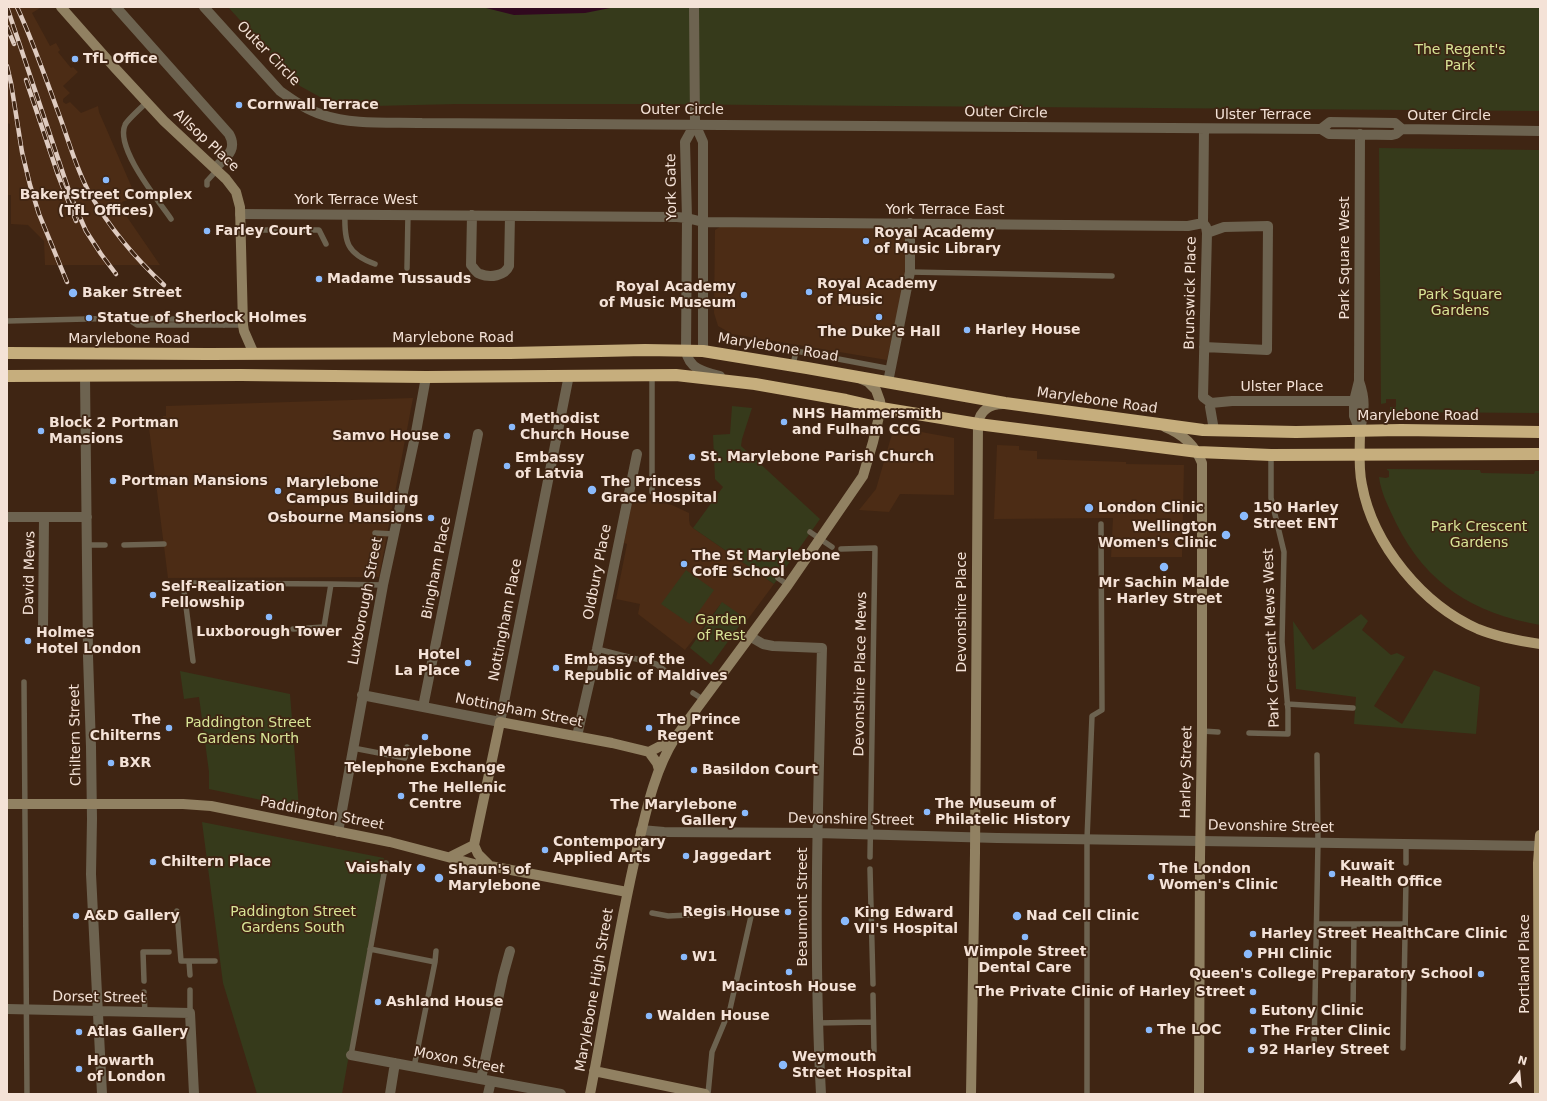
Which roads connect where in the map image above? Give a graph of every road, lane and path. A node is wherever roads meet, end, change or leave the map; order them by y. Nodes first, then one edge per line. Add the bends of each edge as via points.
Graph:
1 (61, 7) edge
2 (116, 7) edge
3 (204, 7) edge
4 (694, 7) edge
5 (147, 102) junction
6 (695, 124) junction
7 (1204, 129) junction
8 (1321, 129) junction
9 (1402, 130) junction
10 (1540, 131) edge
11 (1360, 134) junction
12 (216, 169) junction
13 (207, 185) dead end
14 (240, 214) junction
15 (345, 214) junction
16 (408, 214) junction
17 (472, 215) junction
18 (510, 216) junction
19 (687, 218) junction
20 (171, 219) dead end
21 (704, 222) junction
22 (910, 223) junction
23 (1202, 223) junction
24 (241, 230) junction
25 (1207, 233) junction
26 (326, 244) dead end
27 (375, 264) dead end
28 (407, 268) dead end
29 (910, 272) junction
30 (1112, 276) dead end
31 (7, 321) edge
32 (243, 325) junction
33 (1204, 347) junction
34 (686, 351) junction
35 (702, 351) junction
36 (7, 353) edge
37 (254, 354) junction
38 (793, 365) junction
39 (891, 369) junction
40 (569, 375) junction
41 (652, 375) junction
42 (7, 376) edge
43 (85, 376) junction
44 (856, 376) junction
45 (426, 377) junction
46 (1359, 381) junction
47 (888, 382) junction
48 (755, 384) junction
49 (1354, 401) junction
50 (1004, 403) junction
51 (1211, 403) junction
52 (881, 408) junction
53 (978, 424) junction
54 (1162, 425) junction
55 (1214, 430) junction
56 (1360, 431) junction
57 (1540, 432) edge
58 (478, 434) dead end
59 (1198, 452) junction
60 (636, 454) dead end
61 (1540, 454) edge
62 (1271, 455) junction
63 (1360, 455) junction
64 (652, 492) dead end
65 (7, 517) edge
66 (44, 517) junction
67 (87, 517) junction
68 (1101, 524) dead end
69 (810, 532) dead end
70 (375, 533) dead end
71 (394, 534) junction
72 (820, 540) junction
73 (164, 544) dead end
74 (87, 545) junction
75 (105, 545) dead end
76 (124, 545) dead end
77 (832, 547) dead end
78 (841, 549) dead end
79 (778, 578) dead end
80 (331, 584) junction
81 (383, 585) junction
82 (788, 585) junction
83 (293, 629) dead end
84 (43, 630) dead end
85 (751, 637) junction
86 (1540, 644) edge
87 (597, 649) junction
88 (193, 661) dead end
89 (675, 678) dead end
90 (24, 682) dead end
91 (693, 693) dead end
92 (362, 695) junction
93 (704, 700) junction
94 (1287, 704) junction
95 (423, 707) junction
96 (1353, 708) dead end
97 (500, 722) junction
98 (1202, 732) junction
99 (1218, 732) dead end
100 (1249, 733) dead end
101 (577, 736) junction
102 (676, 738) junction
103 (407, 747) dead end
104 (352, 748) junction
105 (649, 752) junction
106 (1317, 755) dead end
107 (659, 770) junction
108 (7, 804) edge
109 (26, 804) junction
110 (92, 804) junction
111 (641, 830) junction
112 (338, 832) junction
113 (817, 833) junction
114 (870, 834) junction
115 (1540, 835) edge
116 (975, 838) junction
117 (1087, 839) junction
118 (1200, 840) junction
119 (1318, 842) junction
120 (1406, 844) junction
121 (474, 845) junction
122 (1540, 846) edge
123 (450, 857) junction
124 (870, 857) dead end
125 (386, 863) dead end
126 (1406, 863) dead end
127 (490, 866) junction
128 (870, 869) dead end
129 (1406, 879) dead end
130 (627, 892) junction
131 (178, 912) dead end
132 (652, 913) dead end
133 (1317, 924) junction
134 (1354, 924) junction
135 (1405, 924) junction
136 (370, 949) junction
137 (436, 951) dead end
138 (510, 951) dead end
139 (169, 952) dead end
140 (189, 961) junction
141 (215, 961) dead end
142 (434, 962) junction
143 (190, 975) dead end
144 (144, 981) dead end
145 (873, 984) dead end
146 (190, 990) dead end
147 (144, 992) dead end
148 (873, 995) dead end
149 (7, 1009) edge
150 (26, 1010) junction
151 (99, 1012) junction
152 (145, 1013) junction
153 (190, 1014) junction
154 (1353, 1014) dead end
155 (817, 1022) junction
156 (873, 1022) junction
157 (1403, 1048) dead end
158 (874, 1051) dead end
159 (1314, 1052) dead end
160 (351, 1055) joint
161 (395, 1063) junction
162 (414, 1067) junction
163 (594, 1071) junction
164 (486, 1080) junction
165 (27, 1094) edge
166 (102, 1094) edge
167 (194, 1094) edge
168 (390, 1094) edge
169 (488, 1094) edge
170 (561, 1094) edge
171 (590, 1094) edge
172 (702, 1094) edge
173 (821, 1094) edge
174 (972, 1094) edge
175 (1087, 1094) edge
176 (1199, 1094) edge
177 (1539, 1094) edge

1 - 5 street, Allsop Place
2 - 12 street via 229,134 233,142 232,150
3 - 6 street, Outer Circle via 280,91 302,106 325,116 348,120 422,123
4 - 6 street
5 - 12 street, Allsop Place via 180,137
5 - 20 lane via 125,124 124,140 137,172
6 - 7 street, Outer Circle
6 - 19 street, York Gate via 685,142
6 - 21 street via 703,142
7 - 8 street, Ulster Terrace
7 - 23 street, Brunswick Place
8 - 9 street, Ulster Terrace via 1330,122 1369,122 1395,123
8 - 11 street, Ulster Terrace via 1329,134
9 - 10 street, Outer Circle
9 - 11 street, Outer Circle via 1396,134
11 - 46 street, Park Square West
12 - 13 lane
12 - 14 street, Allsop Place via 235,189
14 - 15 street, York Terrace West
14 - 24 street, Allsop Place
15 - 16 street, York Terrace West
15 - 27 lane via 347,244 357,255
16 - 17 street, York Terrace West
16 - 28 lane
17 - 18 street, York Terrace West
17 - 18 street via 471,265 480,274 487,275 502,275 509,266
18 - 19 street, York Terrace West
19 - 21 street, York Terrace East
19 - 34 street, York Gate
21 - 22 street, York Terrace East
21 - 35 street
22 - 23 street, York Terrace East via 1188,226
22 - 29 street
23 - 25 street, Brunswick Place
24 - 26 lane via 319,230
24 - 32 street, Allsop Place
25 - 33 street, Brunswick Place
25 - 33 street via 1224,227 1268,226 1267,350
29 - 30 lane
29 - 39 street
31 - 32 lane via 126,318 219,320 224,325
32 - 37 street, Allsop Place
33 - 51 street, Brunswick Place via 1203,397
34 - 35 highway, Marylebone Road
34 - 37 highway, Marylebone Road
34 - 48 street via 690,362 702,371
35 - 38 highway, Marylebone Road
36 - 37 highway, Marylebone Road
38 - 39 lane via 796,351
38 - 44 highway, Marylebone Road
39 - 47 street
40 - 41 highway
40 - 45 highway
40 - 97 street, Nottingham Place
41 - 48 highway via 676,375
41 - 64 lane
42 - 43 highway
43 - 45 highway
43 - 67 street, Chiltern Street
44 - 47 highway, Marylebone Road
44 - 52 street via 876,390
45 - 71 street, Luxborough Street
46 - 49 street, Park Square West
46 - 56 street, Park Square West via 1364,394
47 - 50 highway, Marylebone Road
48 - 52 highway
49 - 51 street, Ulster Place
49 - 56 street, Park Square West via 1354,416
50 - 53 street, Devonshire Place via 984,410 978,418
50 - 54 highway, Marylebone Road
51 - 55 street, Brunswick Place
52 - 53 highway
52 - 72 street via 863,476
53 - 59 highway
53 - 116 street, Devonshire Place
54 - 55 highway, Marylebone Road
54 - 59 street via 1184,436
55 - 56 highway, Marylebone Road
56 - 57 highway, Marylebone Road
56 - 63 main road, Park Square West
58 - 95 street, Bingham Place
59 - 62 highway
59 - 98 street, Harley Street via 1202,462
60 - 87 street, Oldbury Place
61 - 63 highway
62 - 63 highway
62 - 94 lane, Park Crescent Mews West via 1271,498 1284,552 1282,642
63 - 86 main road, Park Square West via 1362,485 1372,520 1384,544 1416,586 1435,602 1477,628 1502,637
65 - 66 street
66 - 67 street
66 - 84 street, David Mews
67 - 74 street, Chiltern Street
68 - 117 lane via 1102,710 1092,716
69 - 72 lane
70 - 71 lane
71 - 81 street, Luxborough Street
72 - 77 lane
72 - 82 street
73 - 76 lane
74 - 75 lane
74 - 110 street, Chiltern Street
78 - 114 lane, Devonshire Place Mews via 875,548
79 - 82 lane
80 - 81 lane
80 - 83 lane via 324,627
80 - 88 lane via 183,583
81 - 92 street, Luxborough Street
82 - 85 street
85 - 93 street
85 - 113 street, Beaumont Street via 773,646 822,648
87 - 89 lane via 656,664
87 - 101 street, Oldbury Place
90 - 109 lane
91 - 93 lane
92 - 95 street, Nottingham Street
92 - 104 street, Luxborough Street
93 - 102 street
94 - 96 lane
94 - 100 lane, Park Crescent Mews West via 1288,734
95 - 97 street, Nottingham Street
97 - 101 street, Nottingham Street
97 - 121 street, Nottingham Place
98 - 99 lane
98 - 118 street, Harley Street
101 - 105 street, Nottingham Street
102 - 105 street
102 - 107 street
103 - 104 lane via 405,758
104 - 112 street, Luxborough Street
105 - 107 street
106 - 119 lane
107 - 111 street
108 - 109 street, Paddington Street
109 - 110 street, Paddington Street
109 - 150 lane
110 - 112 street, Paddington Street via 194,804
110 - 151 street, Chiltern Street via 92,874
111 - 113 street, Devonshire Street
111 - 130 street, Marylebone High Street
112 - 123 street, Paddington Street
113 - 114 street, Devonshire Street
113 - 155 street, Beaumont Street
114 - 116 street, Devonshire Street
114 - 124 lane
115 - 122 main road, Portland Place
116 - 117 street, Devonshire Street
116 - 174 street, Devonshire Place
117 - 118 street, Devonshire Street
117 - 175 lane
118 - 119 street, Devonshire Street
118 - 176 street, Harley Street
119 - 120 street, Devonshire Street
119 - 133 lane
120 - 122 street, Devonshire Street
120 - 126 lane
121 - 123 street
121 - 127 street via 478,854
122 - 177 main road, Portland Place
123 - 127 street, Paddington Street
125 - 136 lane
127 - 130 street, Paddington Street
128 - 145 lane
129 - 135 lane
130 - 163 street, Marylebone High Street
131 - 140 lane via 181,961
132 - 172 lane via 668,916 752,912 730,1009 712,1052
133 - 134 lane
133 - 159 lane
134 - 135 lane
134 - 154 lane
135 - 157 lane
136 - 142 lane
136 - 160 lane
137 - 142 lane
138 - 164 street via 503,976
139 - 144 lane via 143,952
140 - 141 lane
140 - 143 lane
142 - 162 lane
146 - 153 lane
147 - 152 lane
148 - 156 lane
149 - 150 street, Dorset Street
150 - 151 street, Dorset Street
150 - 165 lane
151 - 152 street, Dorset Street
151 - 166 street, Chiltern Street
152 - 153 street, Dorset Street
153 - 167 street
155 - 156 lane
155 - 173 street, Beaumont Street
156 - 158 lane
160 - 161 street, Moxon Street
161 - 162 street, Moxon Street
161 - 168 street
162 - 164 street, Moxon Street
163 - 171 street, Marylebone High Street
163 - 172 street
164 - 169 street
164 - 170 street, Moxon Street

